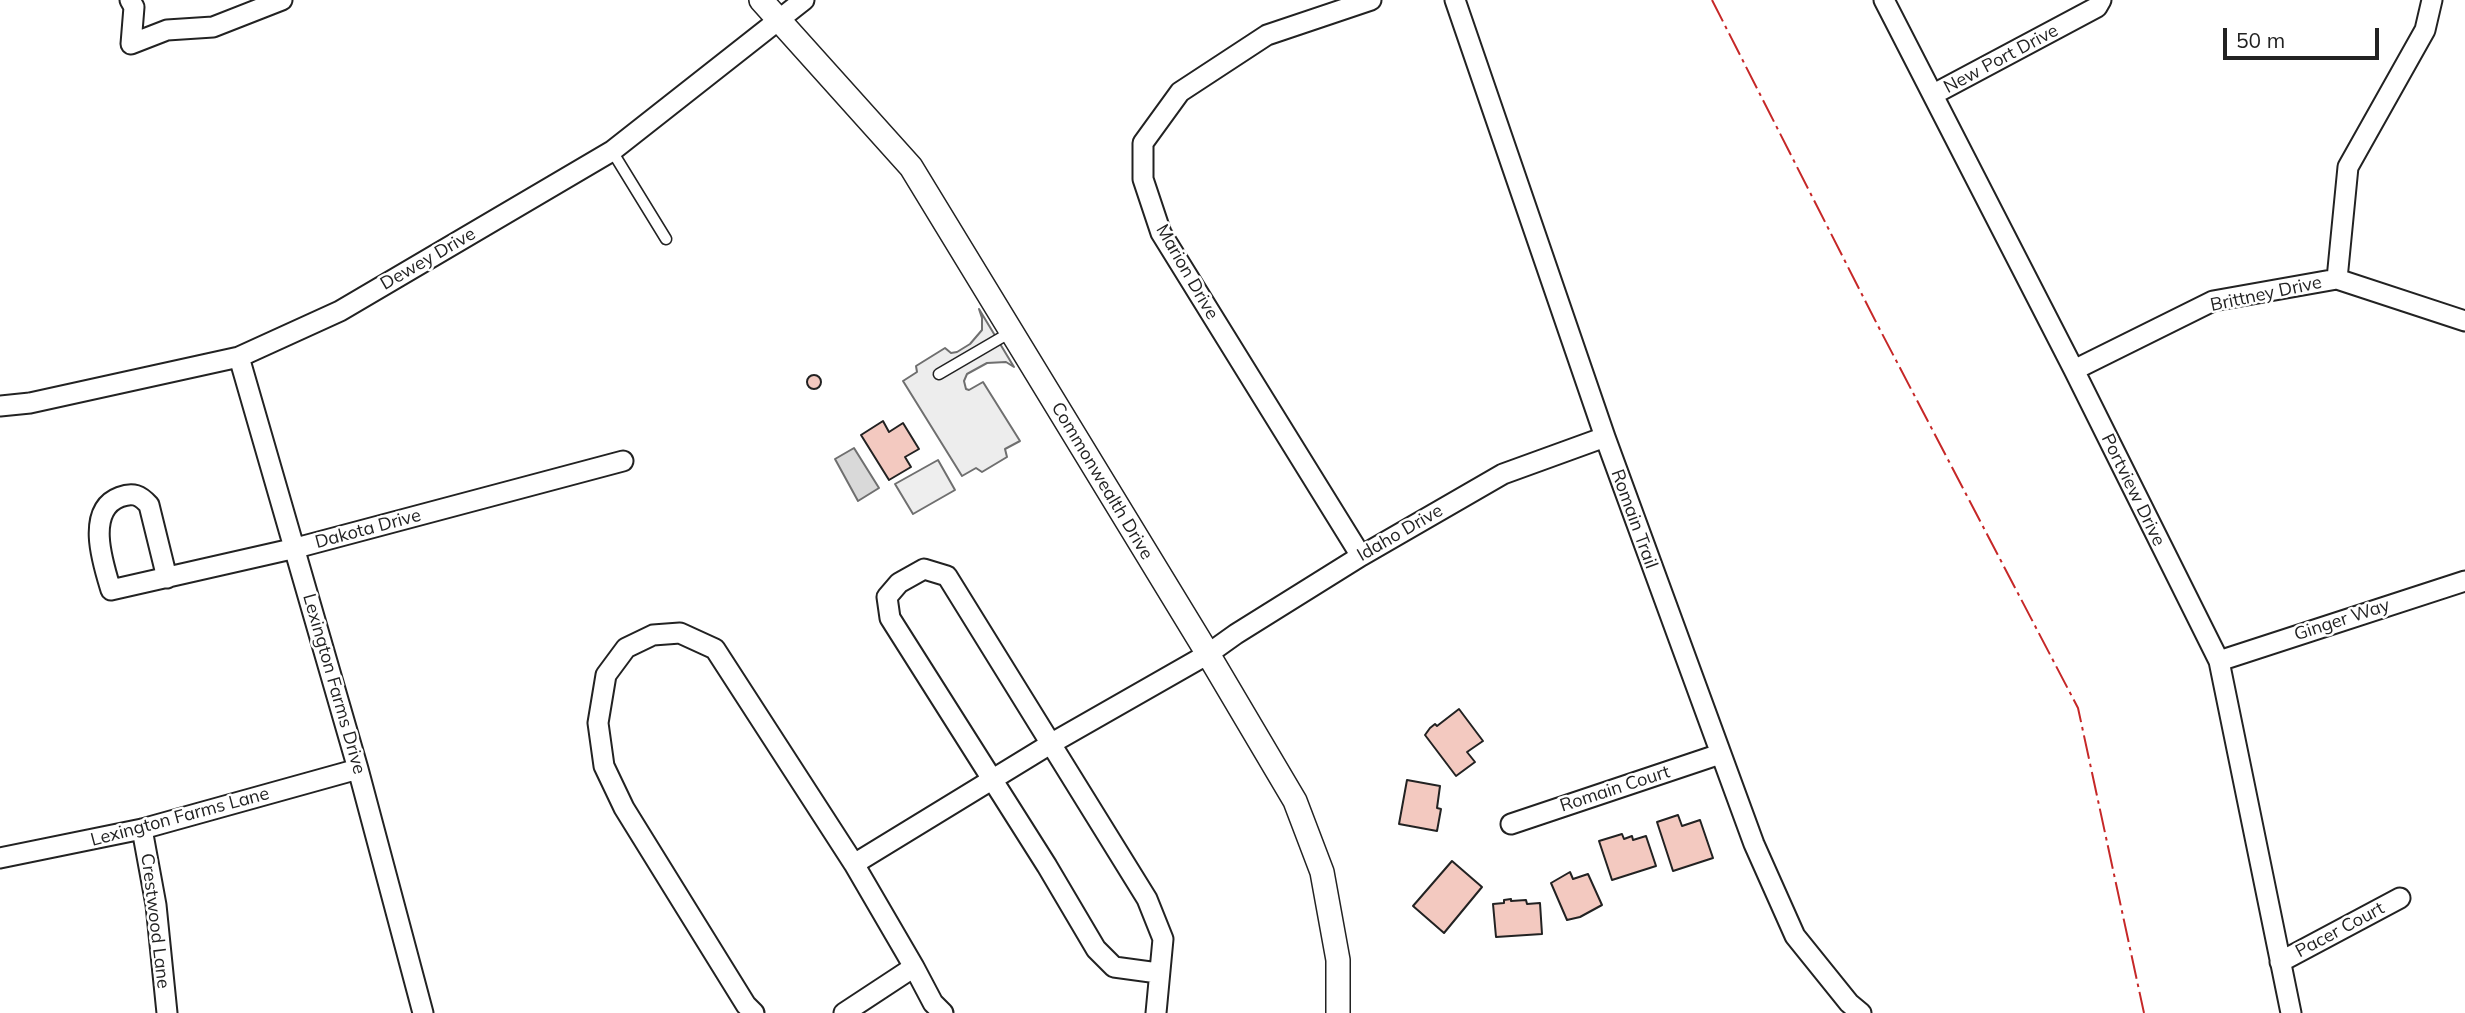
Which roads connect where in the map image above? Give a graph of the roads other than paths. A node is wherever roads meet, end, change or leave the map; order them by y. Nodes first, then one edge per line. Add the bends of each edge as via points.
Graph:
1 (130, 0) edge
2 (282, 0) edge
3 (761, 0) edge
4 (804, 0) edge
5 (1371, 0) edge
6 (1455, 0) edge
7 (1884, 0) edge
8 (2101, 0) edge
9 (2432, 0) edge
10 (779, 20) junction
11 (1934, 94) junction
12 (612, 151) junction
13 (667, 239) dead end
14 (2337, 279) junction
15 (2465, 321) edge
16 (1011, 331) junction
17 (239, 358) junction
18 (2074, 370) junction
19 (939, 374) dead end
20 (0, 406) edge
21 (1605, 437) junction
22 (623, 461) dead end
23 (296, 548) junction
24 (1361, 556) junction
25 (167, 578) junction
26 (2465, 581) edge
27 (1208, 654) junction
28 (2219, 661) junction
29 (1052, 743) junction
30 (1720, 754) junction
31 (358, 769) junction
32 (992, 779) junction
33 (1511, 824) dead end
34 (142, 829) junction
35 (0, 858) edge
36 (854, 864) junction
37 (2400, 898) dead end
38 (2280, 962) junction
39 (914, 967) junction
40 (1158, 973) junction
41 (1850, 1010) edge
42 (167, 1013) edge
43 (423, 1013) edge
44 (754, 1013) edge
45 (844, 1013) edge
46 (943, 1013) edge
47 (1156, 1013) edge
48 (1338, 1013) edge
49 (2291, 1013) edge

1 - 2 street via 134,7 131,44 167,30 213,27
3 - 10 street, Commonwealth Drive
4 - 10 street, Dewey Drive
5 - 24 street, Marion Drive via 1267,34 1180,92 1143,143 1143,179 1161,233
6 - 21 street, Romain Trail
7 - 11 street, Portview Drive
8 - 11 street, New Port Drive via 2097,7
9 - 14 street via 2425,30 2348,167
10 - 12 street, Dewey Drive
10 - 16 street, Commonwealth Drive via 911,167
11 - 18 street, Portview Drive
12 - 13 lane
12 - 17 street, Dewey Drive via 340,311
14 - 15 street, Brittney Drive
14 - 18 street, Brittney Drive via 2213,301
16 - 19 lane
16 - 27 street, Commonwealth Drive
17 - 20 street, Dewey Drive
17 - 23 street, Lexington Farms Drive
18 - 28 street, Portview Drive
21 - 24 street, Idaho Drive via 1503,474
21 - 30 street, Romain Trail
22 - 23 street, Dakota Drive
23 - 25 street, Dakota Drive
23 - 31 street, Lexington Farms Drive
24 - 27 street, Idaho Drive
25 - 25 street, Dakota Drive via 111,590 100,554 100,517 109,503 131,494 141,496 149,505
26 - 28 street, Ginger Way
27 - 29 street, Idaho Drive
27 - 48 street, Commonwealth Drive via 1295,801 1322,872 1338,960
28 - 38 street, Portview Drive
29 - 32 street, Idaho Drive
29 - 32 street via 947,576 924,569 899,583 887,597 890,618
29 - 40 street via 1147,899 1163,939
30 - 33 street, Romain Court
30 - 41 street, Romain Trail via 1796,936
31 - 34 street, Lexington Farms Lane
31 - 43 street, Lexington Farms Drive
32 - 36 street, Idaho Drive
32 - 40 street via 1096,949 1114,967
34 - 35 street, Lexington Farms Lane
34 - 42 street, Crestwood Lane via 156,905
36 - 39 street
36 - 44 street via 716,649 680,633 653,635 626,648 606,675 598,723 604,766 624,808
37 - 38 street, Pacer Court
38 - 49 street, Portview Drive
39 - 45 street
39 - 46 street
40 - 47 street

